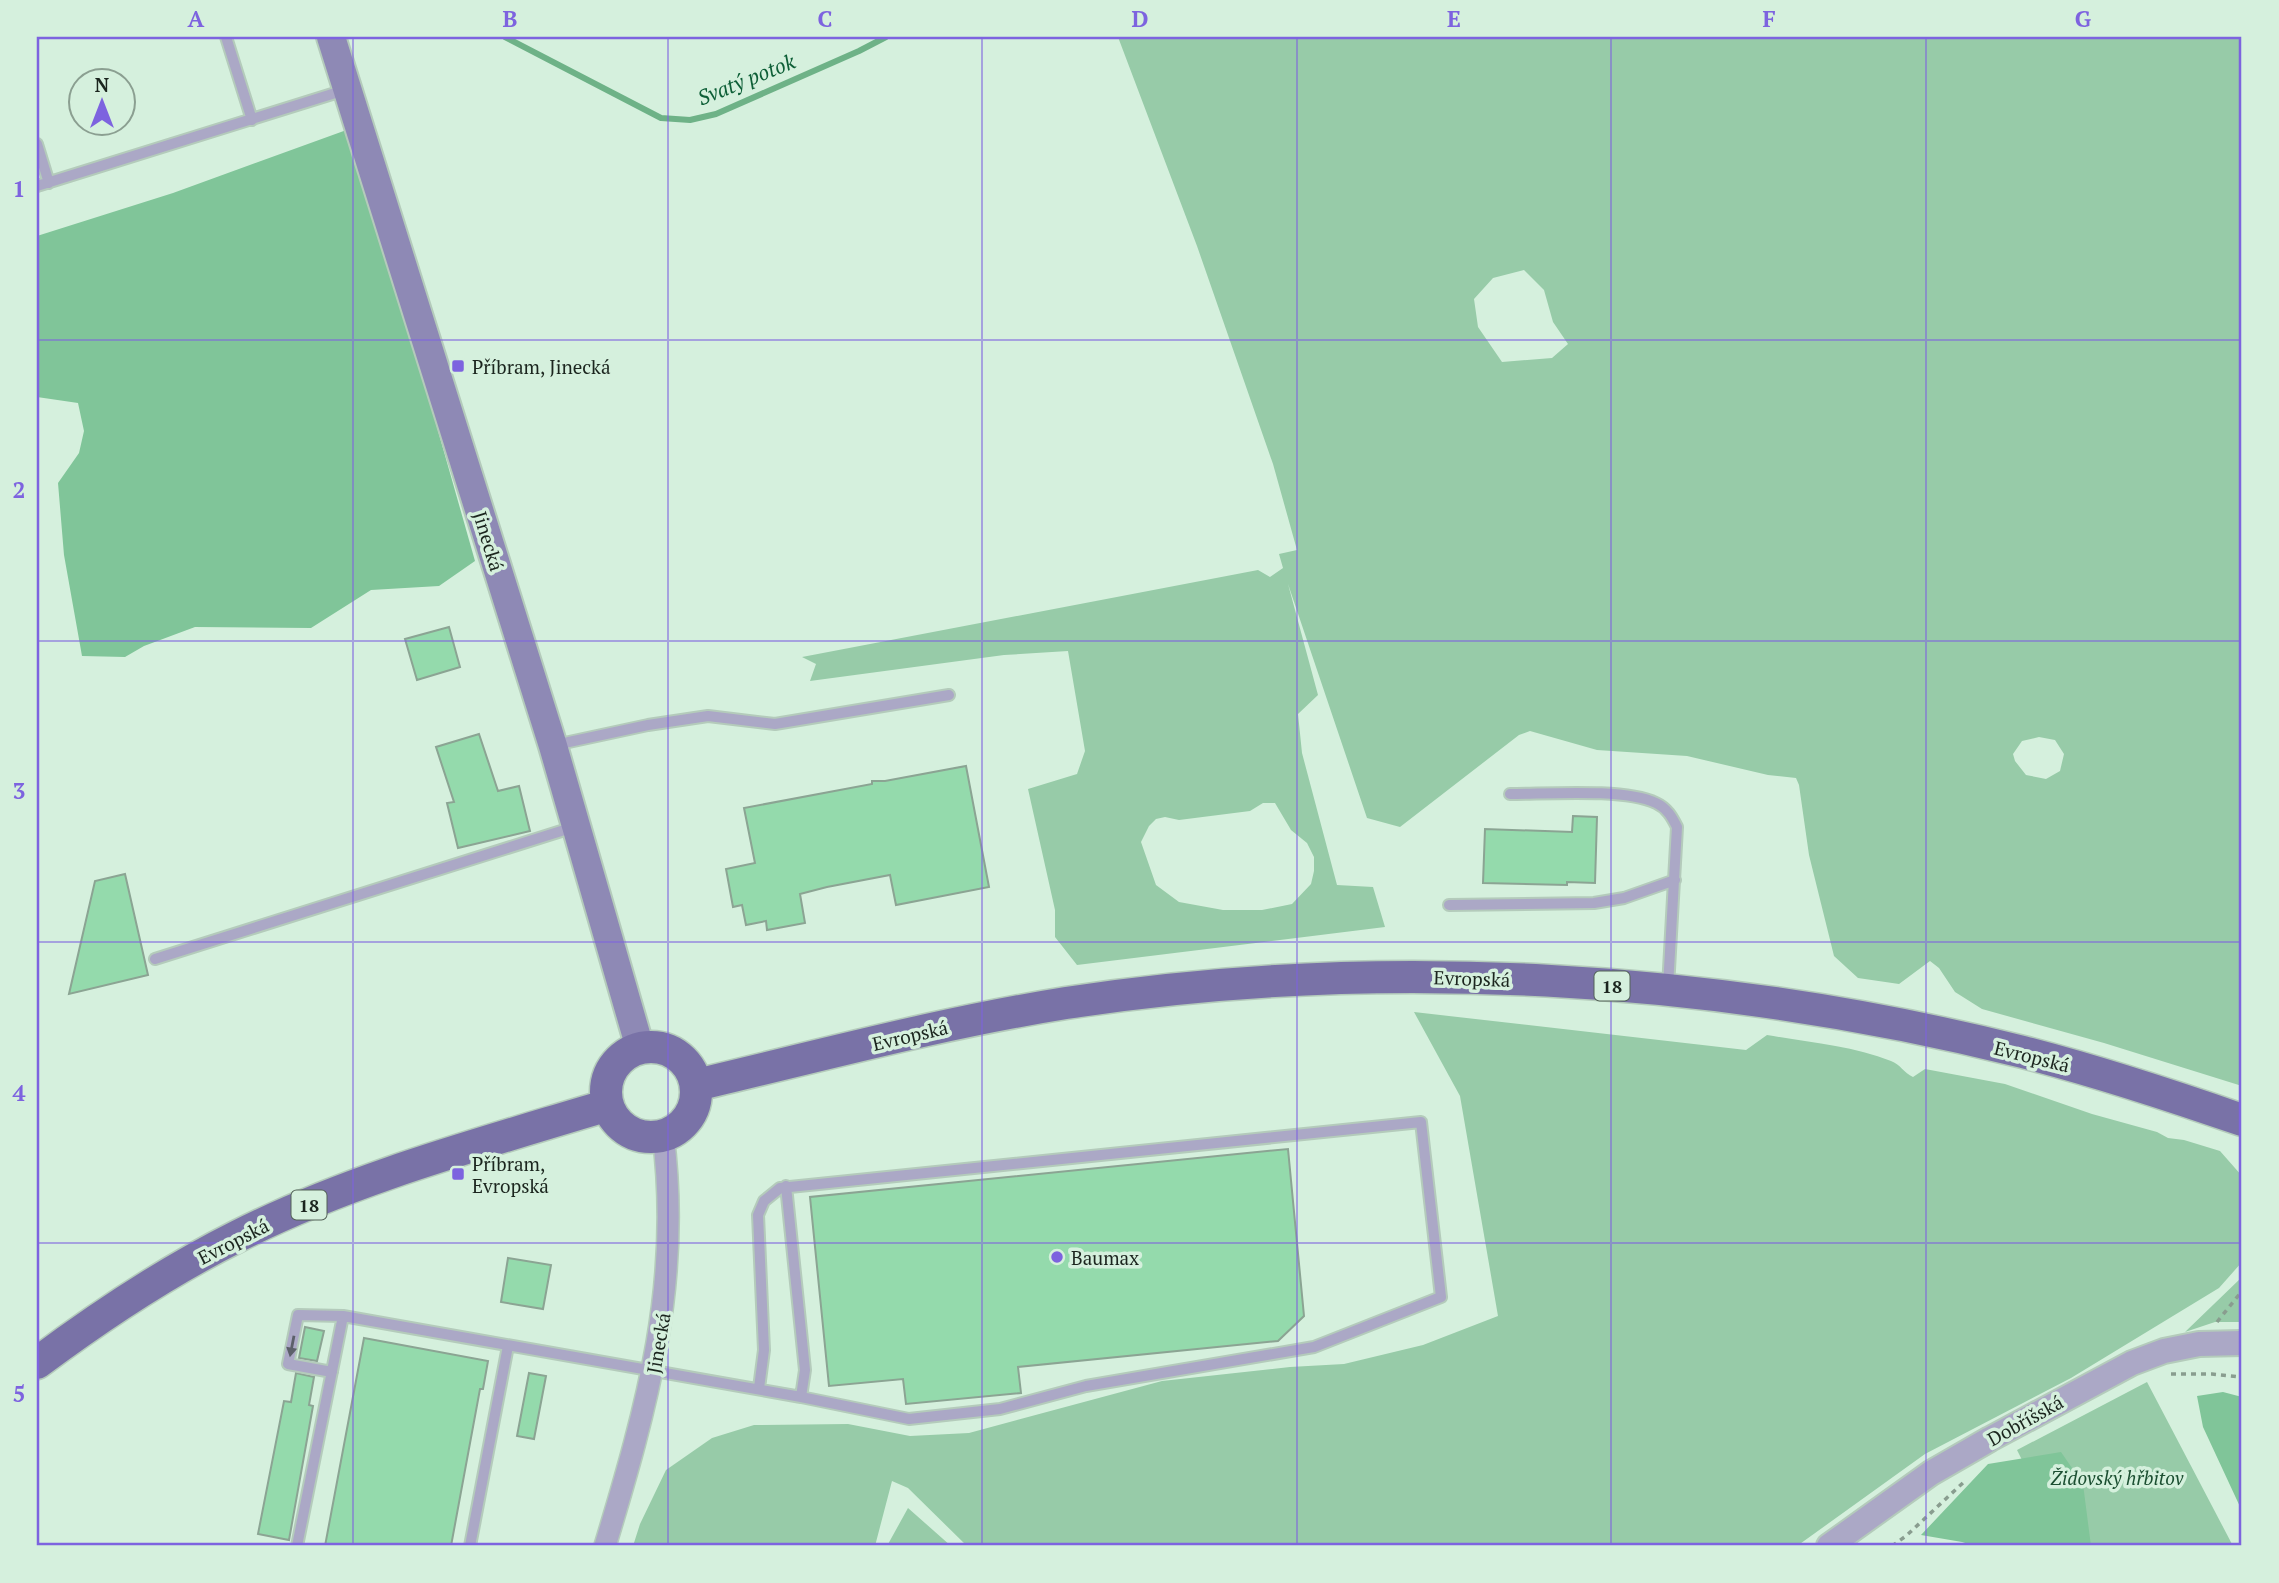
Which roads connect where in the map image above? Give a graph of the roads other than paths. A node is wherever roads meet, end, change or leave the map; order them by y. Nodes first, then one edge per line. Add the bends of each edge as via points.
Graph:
1 (226, 37) edge
2 (331, 37) edge
3 (346, 90) junction
4 (252, 120) junction
5 (37, 144) edge
6 (49, 183) junction
7 (37, 186) edge
8 (949, 695) dead end
9 (553, 746) junction
10 (1510, 794) dead end
11 (576, 826) junction
12 (1675, 880) junction
13 (1449, 905) dead end
14 (155, 959) dead end
15 (1668, 990) junction
16 (640, 1048) junction
17 (696, 1085) junction
18 (608, 1105) junction
19 (2242, 1120) edge
20 (663, 1135) junction
21 (786, 1186) junction
22 (343, 1316) junction
23 (2242, 1343) edge
24 (508, 1346) junction
25 (37, 1363) edge
26 (332, 1371) junction
27 (653, 1371) junction
28 (759, 1388) junction
29 (801, 1397) junction
30 (297, 1546) edge
31 (470, 1546) edge
32 (605, 1546) edge
33 (1829, 1546) edge

1 - 4 lane
2 - 3 main road, Jinecká
3 - 4 lane
3 - 9 main road, Jinecká
4 - 6 lane
5 - 6 lane
6 - 7 lane
8 - 9 lane via 775,724 708,716
9 - 11 main road, Jinecká
10 - 12 lane via 1616,794 1656,803 1671,814 1677,827
11 - 14 lane
11 - 16 main road, Jinecká
12 - 13 lane via 1625,898 1594,903
12 - 15 lane
15 - 17 main road, Evropská / 18 via 1399,976 1171,990 970,1021
15 - 19 main road, Evropská / 18 via 1783,1004 2022,1052
16 - 17 main road via 661,1048 680,1057
16 - 18 main road via 622,1058 610,1074
17 - 20 main road via 689,1116
18 - 20 main road via 618,1122 634,1133
18 - 25 main road, Evropská / 18 via 365,1182 270,1221 132,1297
20 - 27 street, Jinecká via 669,1261
21 - 28 lane via 769,1195 758,1215 764,1350
21 - 29 lane via 805,1370
21 - 29 lane via 1421,1122 1441,1297 1314,1347 1086,1386 1000,1409 909,1419
22 - 24 lane
22 - 26 lane
22 -> 26 lane via 298,1315 295,1327 288,1364
23 - 33 street, Dobříšská via 2164,1350 2132,1363 1931,1474
24 - 27 lane
24 - 31 lane
26 - 30 lane
27 - 28 lane
27 - 32 street, Jinecká
28 - 29 lane

